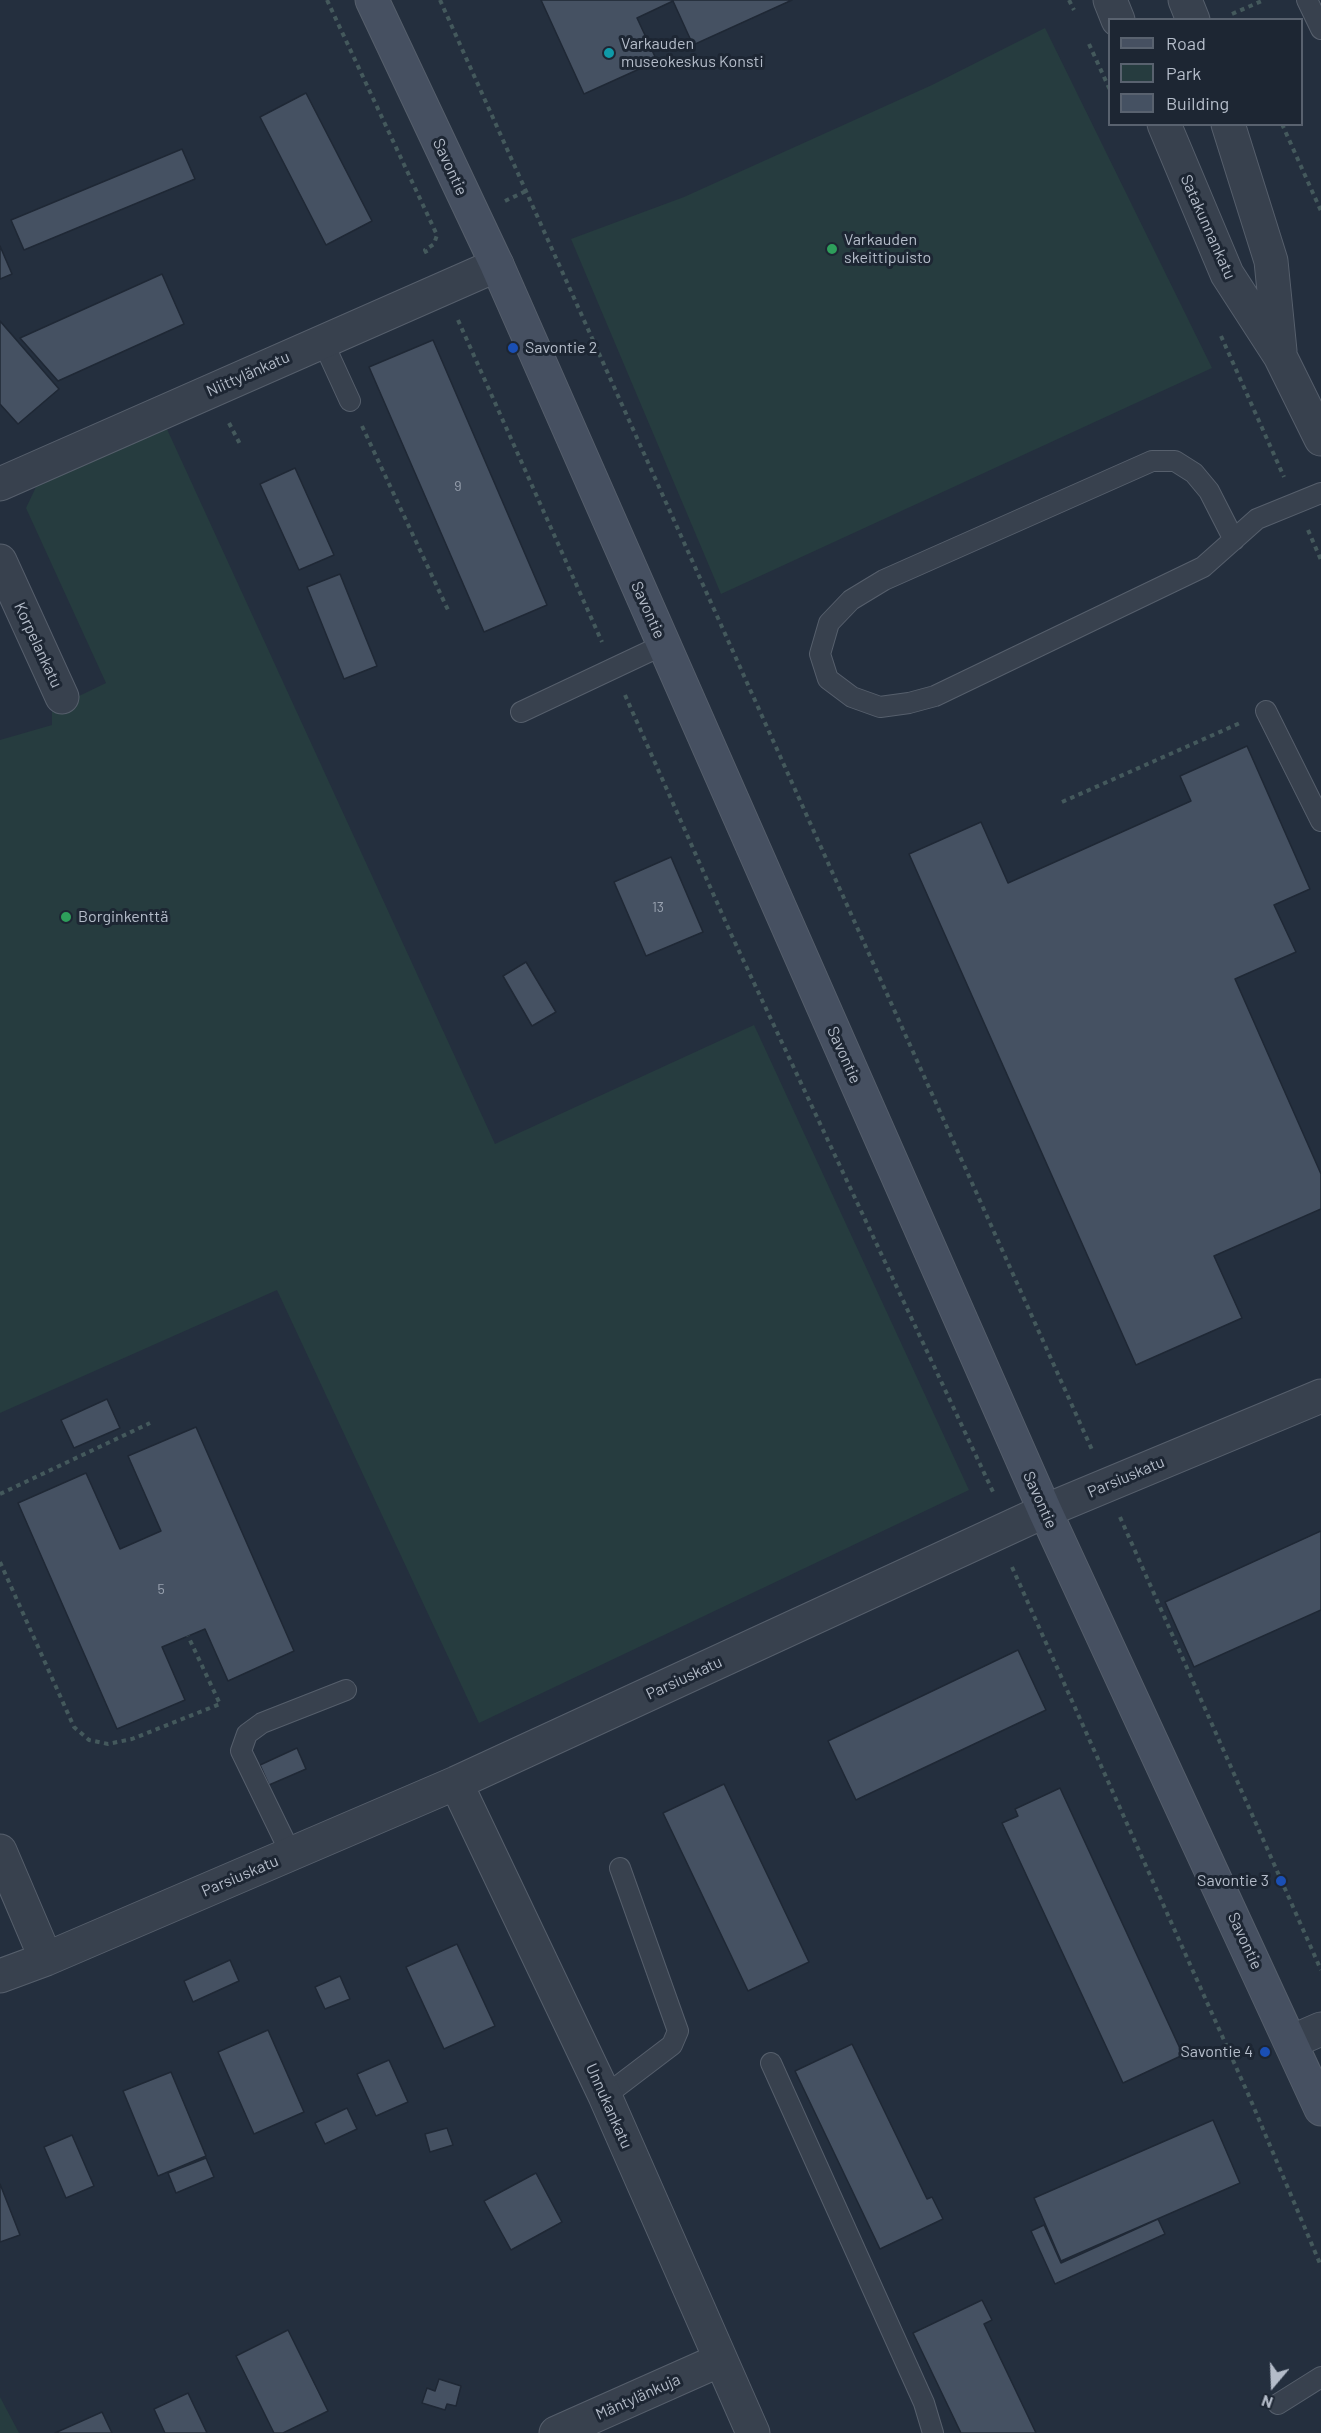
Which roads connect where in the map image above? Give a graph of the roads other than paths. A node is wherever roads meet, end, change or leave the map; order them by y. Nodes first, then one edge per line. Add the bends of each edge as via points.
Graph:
1 (372, 0) edge
2 (1185, 0) edge
3 (1309, 5) edge
4 (1192, 18) edge
5 (1321, 29) edge
6 (1165, 126) edge
7 (1228, 126) edge
8 (497, 265) junction
9 (322, 342) junction
10 (1280, 356) junction
11 (350, 401) road end
12 (1321, 439) edge
13 (0, 484) edge
14 (1321, 493) edge
15 (1234, 540) junction
16 (0, 561) edge
17 (663, 645) junction
18 (62, 697) dead end
19 (1266, 711) road end
20 (521, 712) dead end
21 (1321, 821) edge
22 (1321, 1396) edge
23 (1045, 1511) junction
24 (346, 1690) dead end
25 (456, 1783) junction
26 (0, 1851) edge
27 (291, 1854) junction
28 (620, 1868) dead end
29 (46, 1959) junction
30 (0, 1976) edge
31 (1321, 2029) edge
32 (1291, 2042) junction
33 (771, 2063) dead end
34 (605, 2096) junction
35 (1321, 2109) edge
36 (720, 2361) junction
37 (1321, 2378) edge
38 (1278, 2404) dead end
39 (556, 2433) edge
40 (753, 2433) edge
41 (933, 2433) edge

1 - 8 street, Savontie
2 - 4 street
3 - 5 lane
6 - 10 street, Satakunnankatu via 1227,274
7 - 10 street, Satakunnankatu via 1271,261
8 - 9 street, Niittylänkatu
8 - 17 street, Savontie
9 - 11 lane
9 - 13 street, Niittylänkatu
10 - 12 street, Satakunnankatu
14 - 15 lane via 1257,519
15 - 15 lane via 1209,491 1194,473 1175,461 1152,461 876,585 851,600 829,623 820,654 828,679 852,697 880,707 935,696 1203,567
16 - 18 street, Korpelankatu
17 - 20 lane
17 - 23 street, Savontie
19 - 21 lane
22 - 23 street, Parsiuskatu
23 - 25 street, Parsiuskatu
23 - 32 street, Savontie
24 - 27 lane via 262,1723 247,1734 241,1751
25 - 27 street, Parsiuskatu
25 - 34 street, Unnukankatu
26 - 29 street
27 - 29 street, Parsiuskatu
28 - 34 lane via 678,2031 672,2045
29 - 30 street, Parsiuskatu
31 - 32 street
32 - 35 street, Savontie
33 - 41 lane via 924,2403
34 - 36 street, Unnukankatu
36 - 39 street, Mäntylänkuja
36 - 40 street, Unnukankatu
37 - 38 lane

